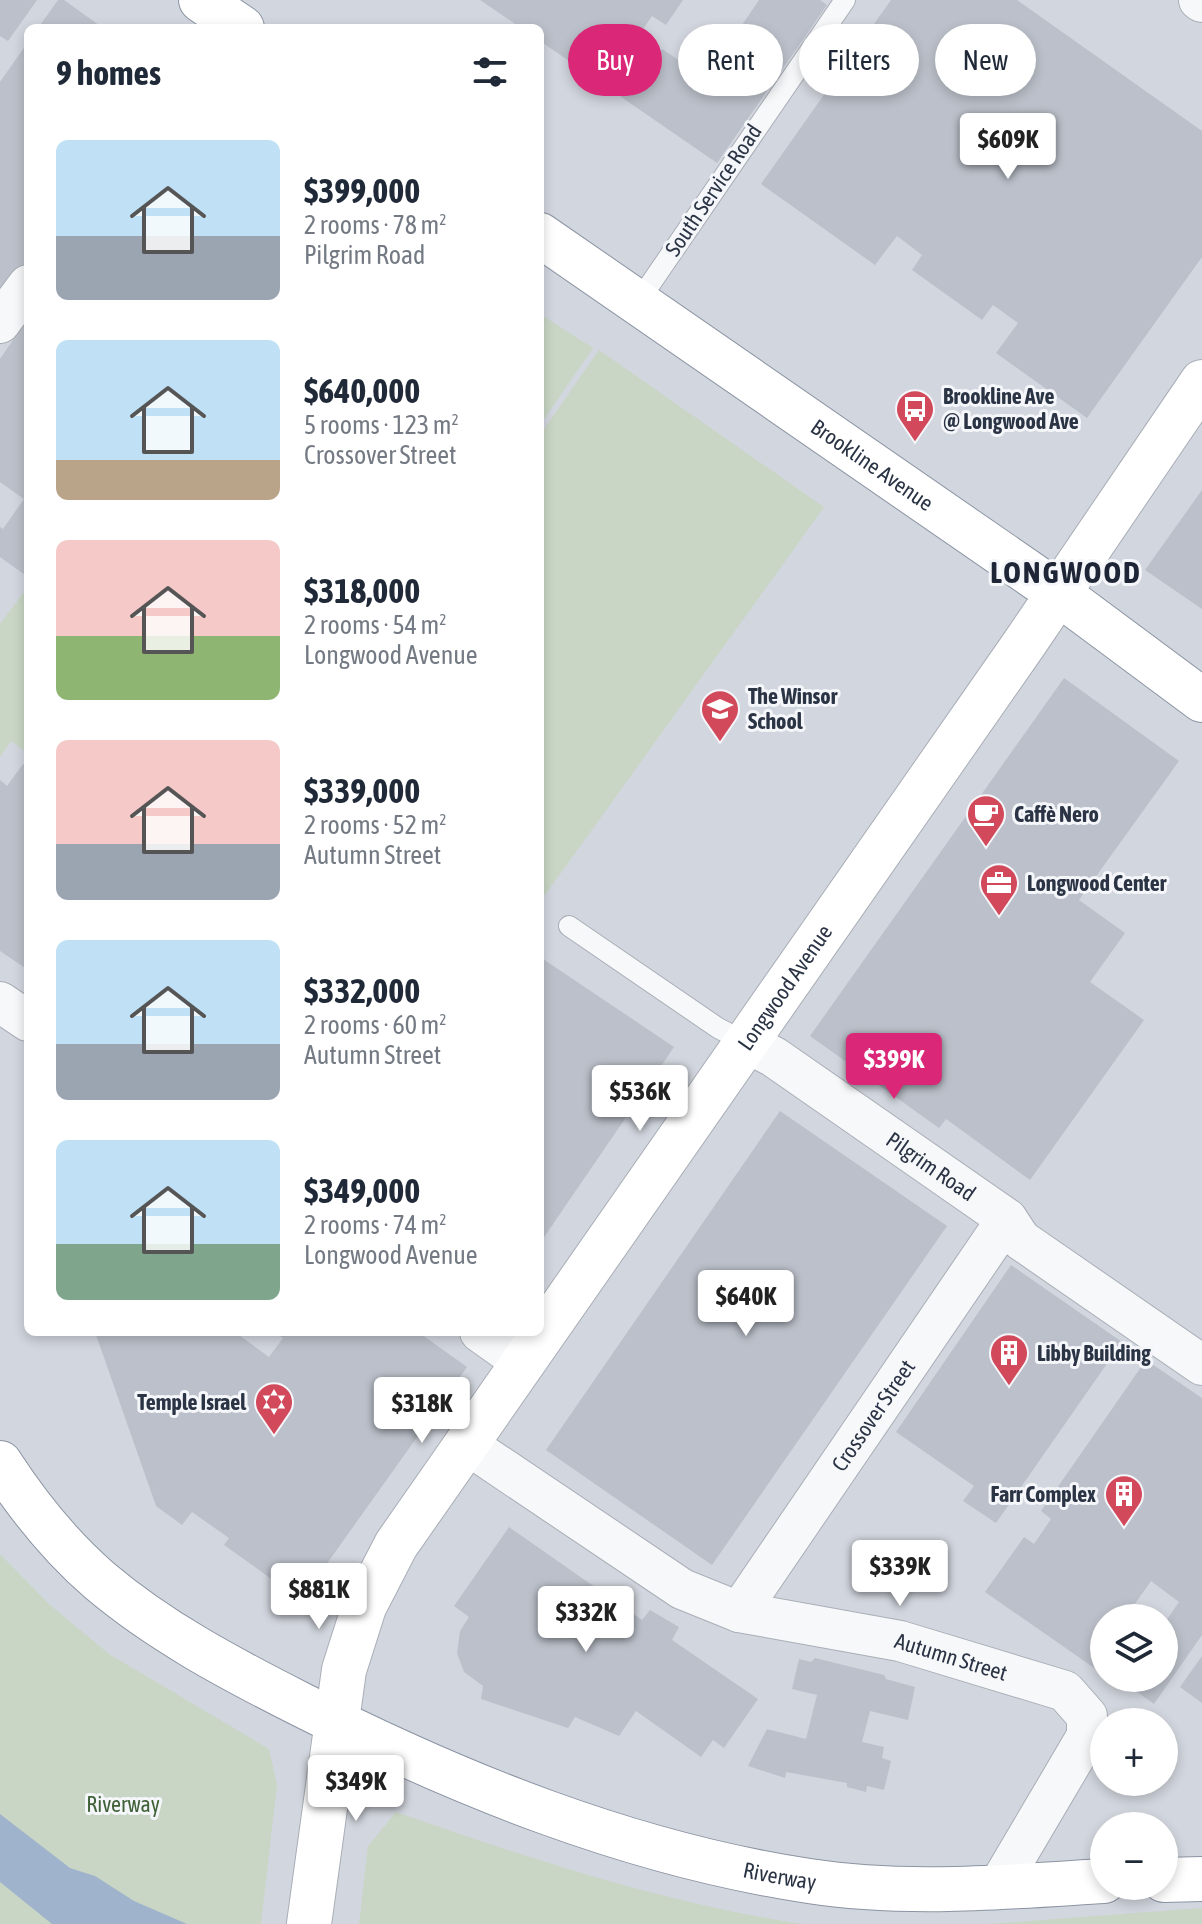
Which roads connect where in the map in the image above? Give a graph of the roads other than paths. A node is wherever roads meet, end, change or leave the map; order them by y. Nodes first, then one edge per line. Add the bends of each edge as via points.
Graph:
1 (845, 0) edge
2 (544, 238) edge
3 (24, 290) edge
4 (638, 302) junction
5 (0, 323) edge
6 (1202, 382) edge
7 (1058, 593) junction
8 (1202, 700) edge
9 (569, 926) dead end
10 (0, 1002) edge
11 (24, 1018) edge
12 (745, 1042) junction
13 (1007, 1219) junction
14 (544, 1330) edge
15 (486, 1336) edge
16 (540, 1336) edge
17 (522, 1362) junction
18 (1202, 1365) edge
19 (465, 1443) junction
20 (0, 1463) edge
21 (739, 1612) junction
22 (337, 1723) junction
23 (1202, 1879) edge
24 (1178, 1880) edge
25 (1090, 1882) edge
26 (998, 1887) junction
27 (310, 1919) edge

1 - 4 lane, South Service Road
2 - 4 main road, Brookline Avenue
3 - 5 street
4 - 7 main road, Brookline Avenue
6 - 7 main road, Longwood Avenue
7 - 8 main road, Brookline Avenue
7 - 12 main road, Longwood Avenue
9 - 12 lane, Pilgrim Road
10 - 11 street
12 - 13 street, Pilgrim Road
12 - 14 main road, Longwood Avenue
13 - 18 street, Pilgrim Road via 1021,1240
13 - 21 street, Crossover Street
15 - 17 street
16 - 17 main road, Longwood Avenue
17 - 19 main road, Longwood Avenue
19 - 21 street, Autumn Street via 682,1589
19 - 22 main road, Longwood Avenue via 396,1545 364,1607 344,1670
20 - 22 main road, Riverway via 51,1531 118,1595 218,1660
21 - 26 street, Autumn Street via 900,1641 1065,1691 1077,1702 1087,1716 1087,1736
22 - 26 main road, Riverway via 488,1791 726,1865 839,1885 911,1890
22 - 27 main road, Longwood Avenue
23 - 24 main road
25 - 26 main road, Riverway

